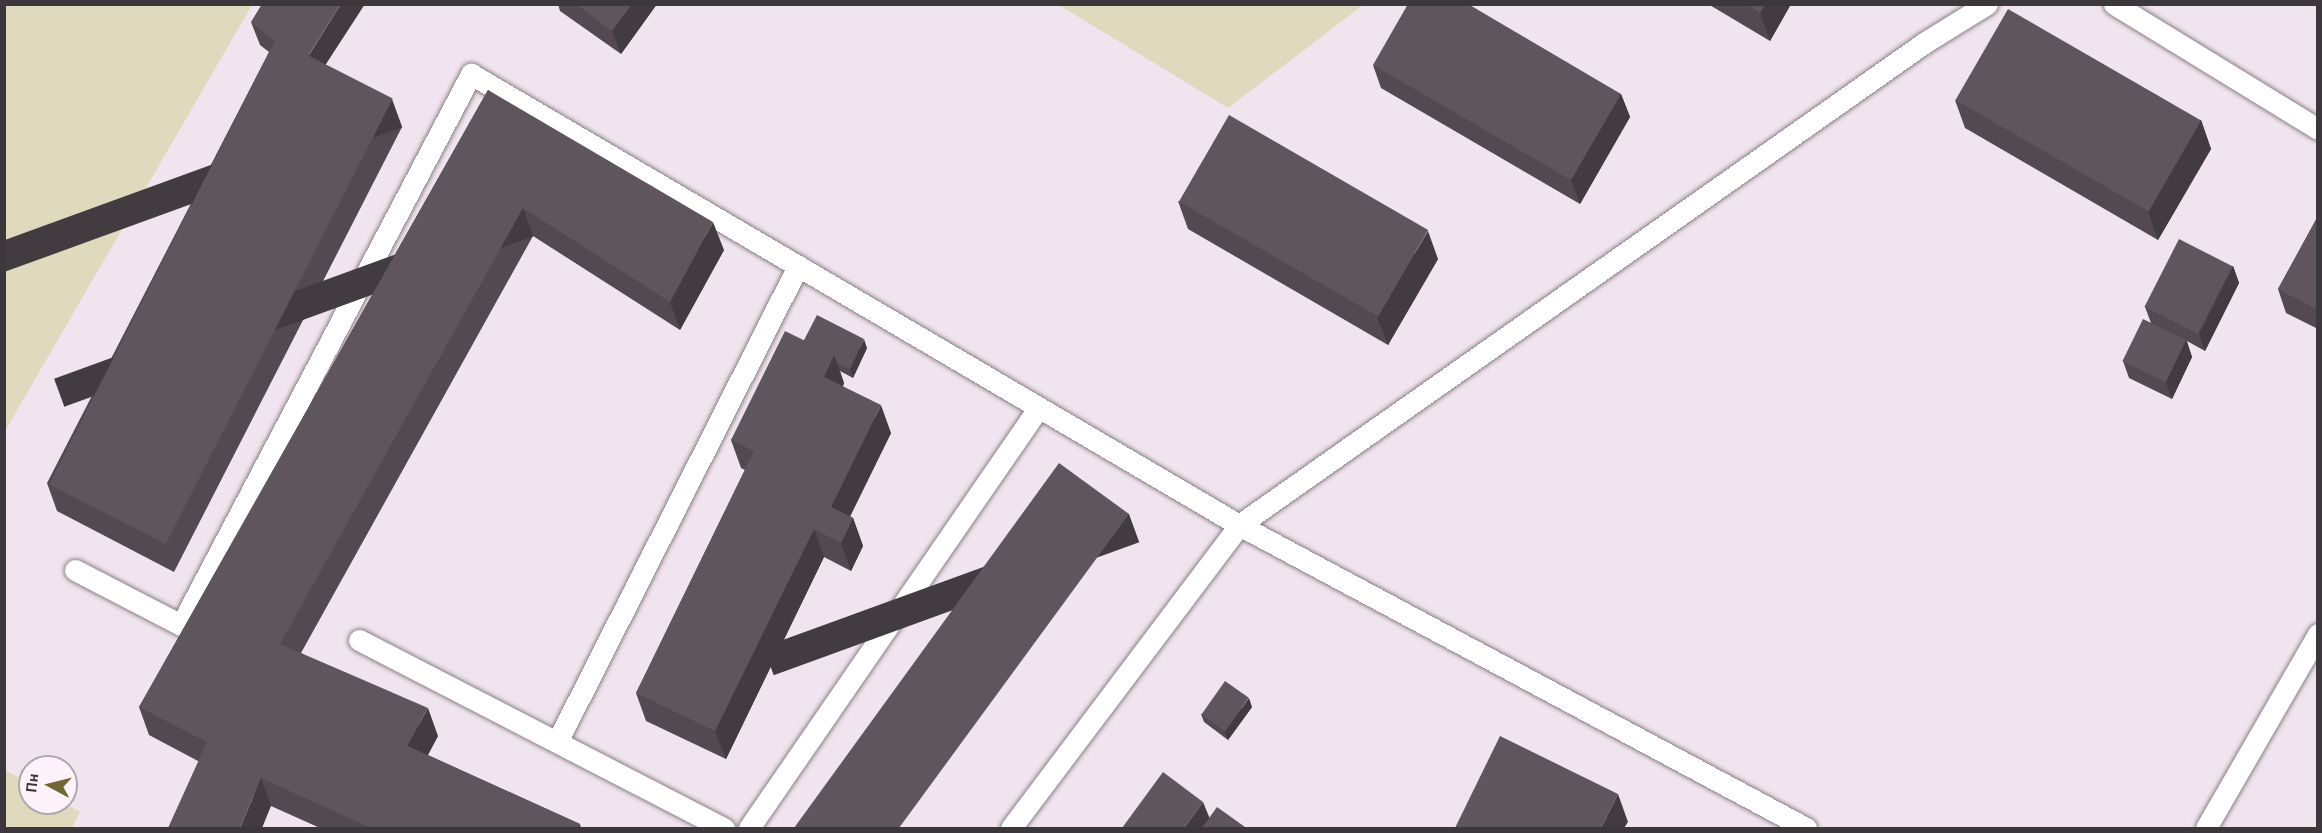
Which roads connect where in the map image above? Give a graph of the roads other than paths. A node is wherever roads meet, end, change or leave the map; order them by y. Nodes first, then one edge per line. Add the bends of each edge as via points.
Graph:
1 (1987, 4) edge
2 (2114, 4) edge
3 (2318, 129) edge
4 (798, 266) junction
5 (1039, 407) junction
6 (1239, 525) junction
7 (75, 570) dead end
8 (2318, 634) edge
9 (359, 640) dead end
10 (557, 742) junction
11 (724, 828) edge
12 (749, 828) edge
13 (1011, 828) edge
14 (1806, 828) edge
15 (2206, 828) edge

1 - 6 lane via 1924,43
2 - 3 lane
4 - 5 lane
4 - 7 lane via 471,74 181,625
4 - 10 lane
5 - 6 lane
5 - 12 lane
6 - 13 lane
6 - 14 lane
8 - 15 lane
9 - 10 lane
10 - 11 lane

